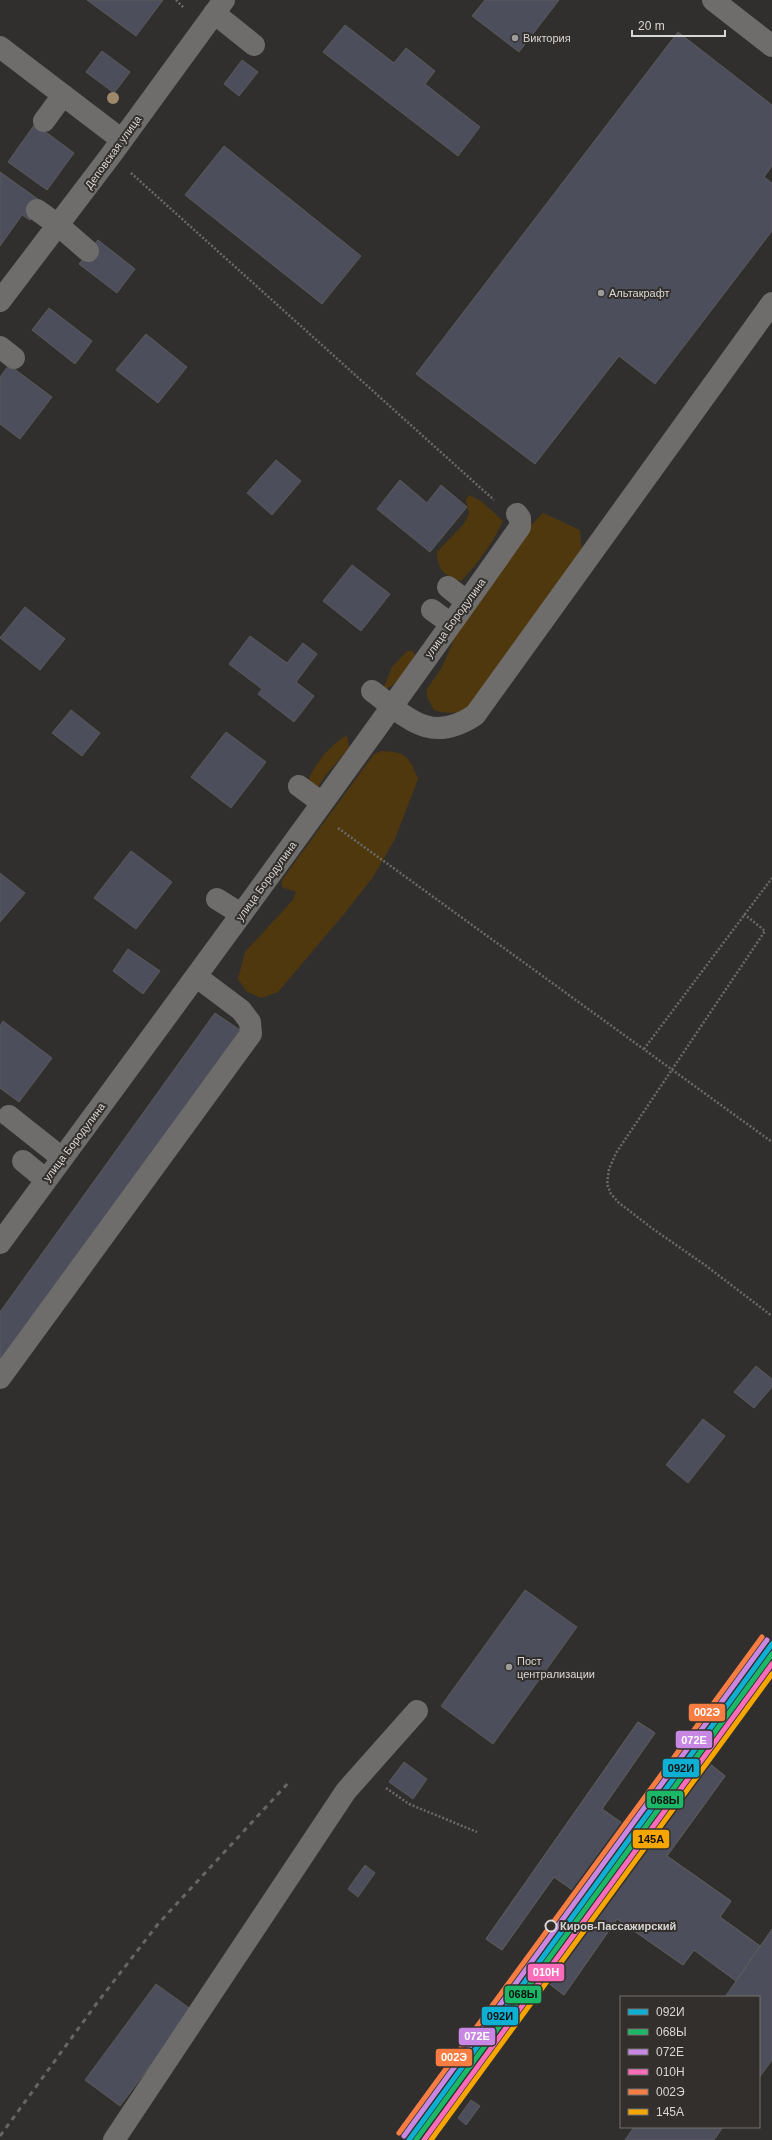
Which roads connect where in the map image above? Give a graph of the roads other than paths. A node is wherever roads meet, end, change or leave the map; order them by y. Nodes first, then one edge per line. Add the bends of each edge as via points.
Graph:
1 (713, 0) edge
2 (219, 6) edge
3 (254, 45) dead end
4 (772, 46) edge
5 (0, 47) edge
6 (63, 95) junction
7 (44, 121) dead end
8 (117, 147) junction
9 (37, 210) dead end
10 (58, 225) junction
11 (88, 251) dead end
12 (0, 301) edge
13 (772, 303) edge
14 (517, 514) road end
15 (448, 587) dead end
16 (467, 602) junction
17 (432, 610) dead end
18 (451, 624) junction
19 (372, 691) dead end
20 (392, 706) junction
21 (299, 786) dead end
22 (322, 803) junction
23 (218, 899) dead end
24 (242, 914) junction
25 (197, 977) junction
26 (9, 1116) dead end
27 (62, 1158) junction
28 (22, 1161) dead end
29 (46, 1180) junction
30 (0, 1243) edge
31 (0, 1378) edge
32 (417, 1711) dead end
33 (114, 2140) edge

1 - 4 street
2 - 3 street
2 - 8 street, Деповская улица
5 - 6 street
6 - 7 street
6 - 8 street
8 - 10 street, Деповская улица
9 - 10 street
10 - 11 street
10 - 12 street, Деповская улица
13 - 20 street via 475,715 464,722 431,729 414,723
14 - 16 street, улица Бородулина via 520,518 520,527
15 - 16 street
16 - 18 street, улица Бородулина
17 - 18 street
18 - 20 street, улица Бородулина
19 - 20 street
20 - 22 street, улица Бородулина
21 - 22 street
22 - 24 street, улица Бородулина
23 - 24 street
24 - 25 street, улица Бородулина
25 - 27 street, улица Бородулина
25 - 31 street via 241,1010 250,1022 251,1034
26 - 27 street
27 - 29 street, улица Бородулина
28 - 29 street
29 - 30 street, улица Бородулина
32 - 33 street via 341,1797

